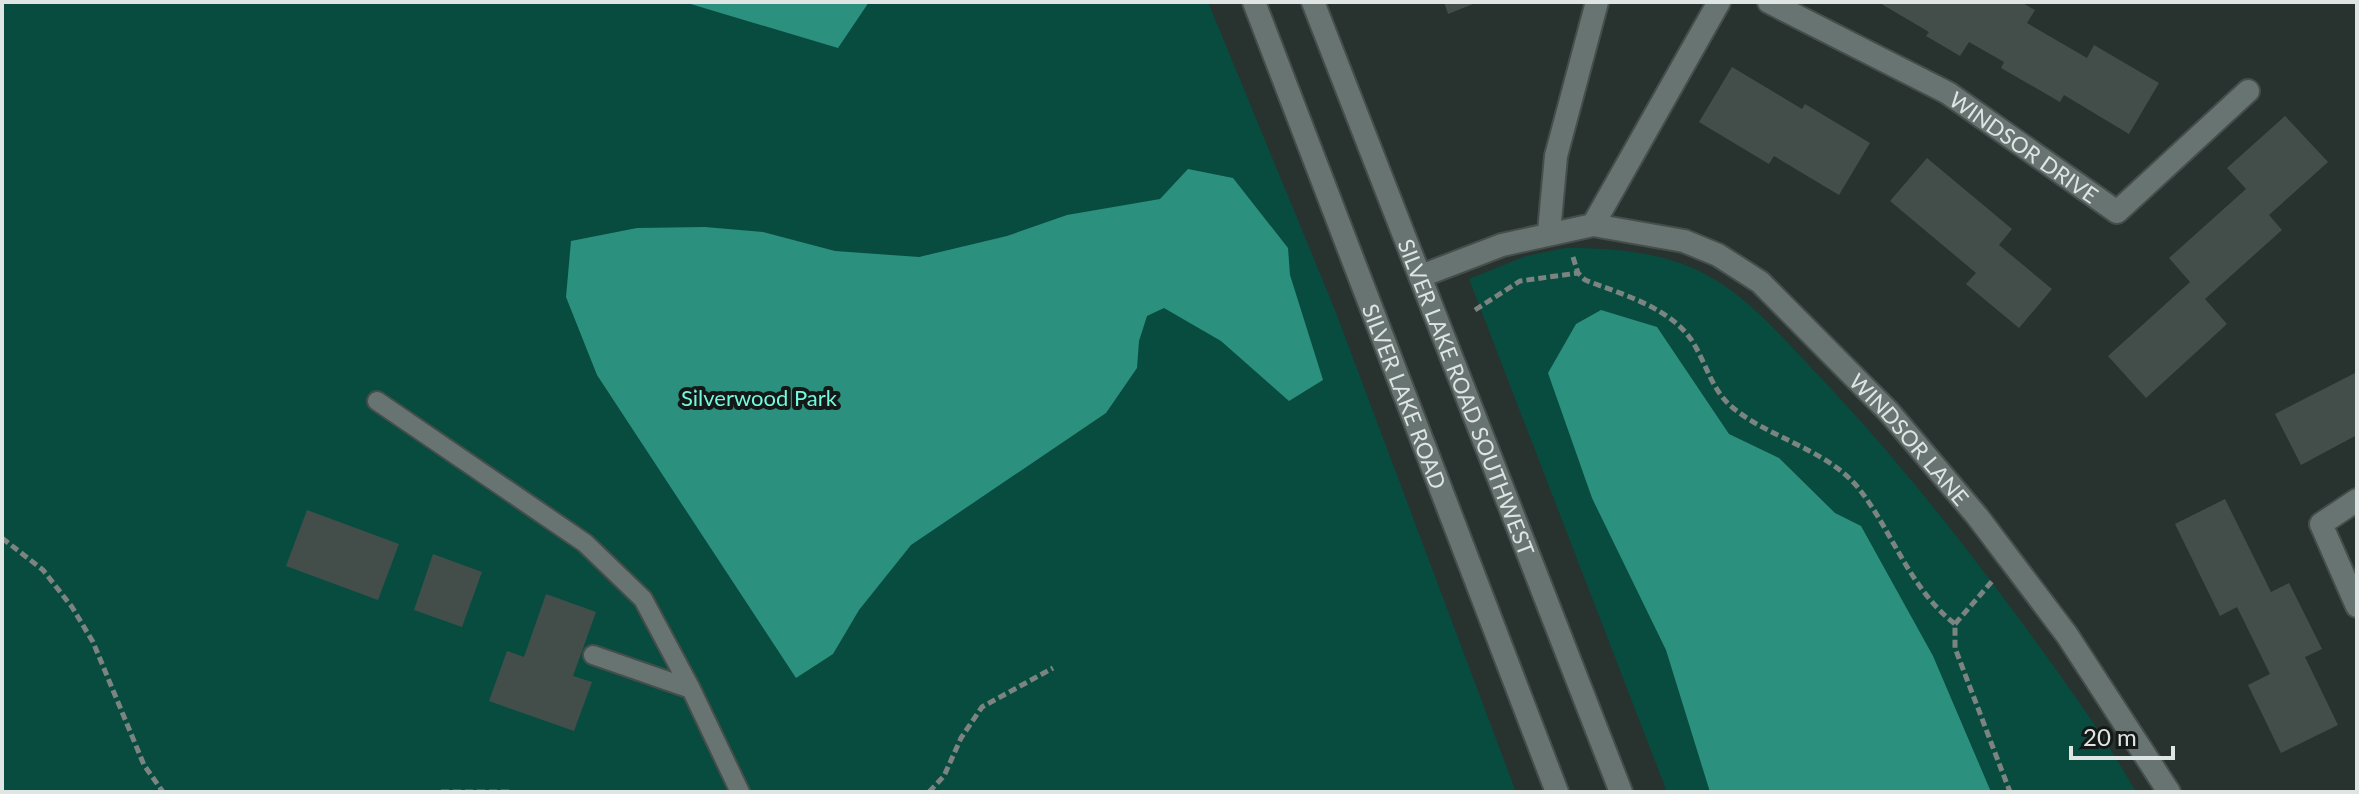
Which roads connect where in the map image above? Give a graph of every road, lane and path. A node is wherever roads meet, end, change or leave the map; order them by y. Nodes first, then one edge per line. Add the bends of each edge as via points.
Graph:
1 (1254, 2) edge
2 (1313, 2) edge
3 (1597, 2) edge
4 (1719, 2) edge
5 (1769, 2) edge
6 (2248, 91) dead end
7 (1593, 225) junction
8 (1559, 230) junction
9 (1578, 273) junction
10 (1421, 276) junction
11 (1475, 310) dead end
12 (377, 401) dead end
13 (2357, 500) edge
14 (2, 538) edge
15 (2010, 560) junction
16 (2357, 606) edge
17 (1955, 624) junction
18 (593, 655) dead end
19 (1053, 668) dead end
20 (691, 689) junction
21 (163, 792) edge
22 (441, 792) edge
23 (509, 792) edge
24 (740, 792) edge
25 (929, 792) edge
26 (1557, 792) edge
27 (1621, 792) edge
28 (2010, 792) edge
29 (2169, 792) edge

1 - 26 street, SILVER LAKE ROAD
2 - 10 street, SILVER LAKE ROAD SOUTHWEST
3 - 8 street via 1556,156
4 - 7 street
5 - 6 street, WINDSOR DRIVE via 1948,93 2117,212
7 - 8 street, WINDSOR LANE
7 - 15 street, WINDSOR LANE via 1684,241 1760,282 1889,412
8 - 9 path
8 - 10 street, WINDSOR LANE
9 - 11 path via 1520,281
9 - 17 path via 1677,324 1729,405 1809,450 1857,486 1901,561
10 - 27 street, SILVER LAKE ROAD SOUTHWEST
12 - 20 lane via 585,543 643,599
13 - 16 street via 2321,524
14 - 21 path via 43,570 72,607 93,642 144,765
15 - 17 path
15 - 29 street, WINDSOR LANE via 2067,635
17 - 28 path via 1955,648
18 - 20 lane
19 - 25 path via 982,707 944,776
20 - 24 lane
22 - 23 path

